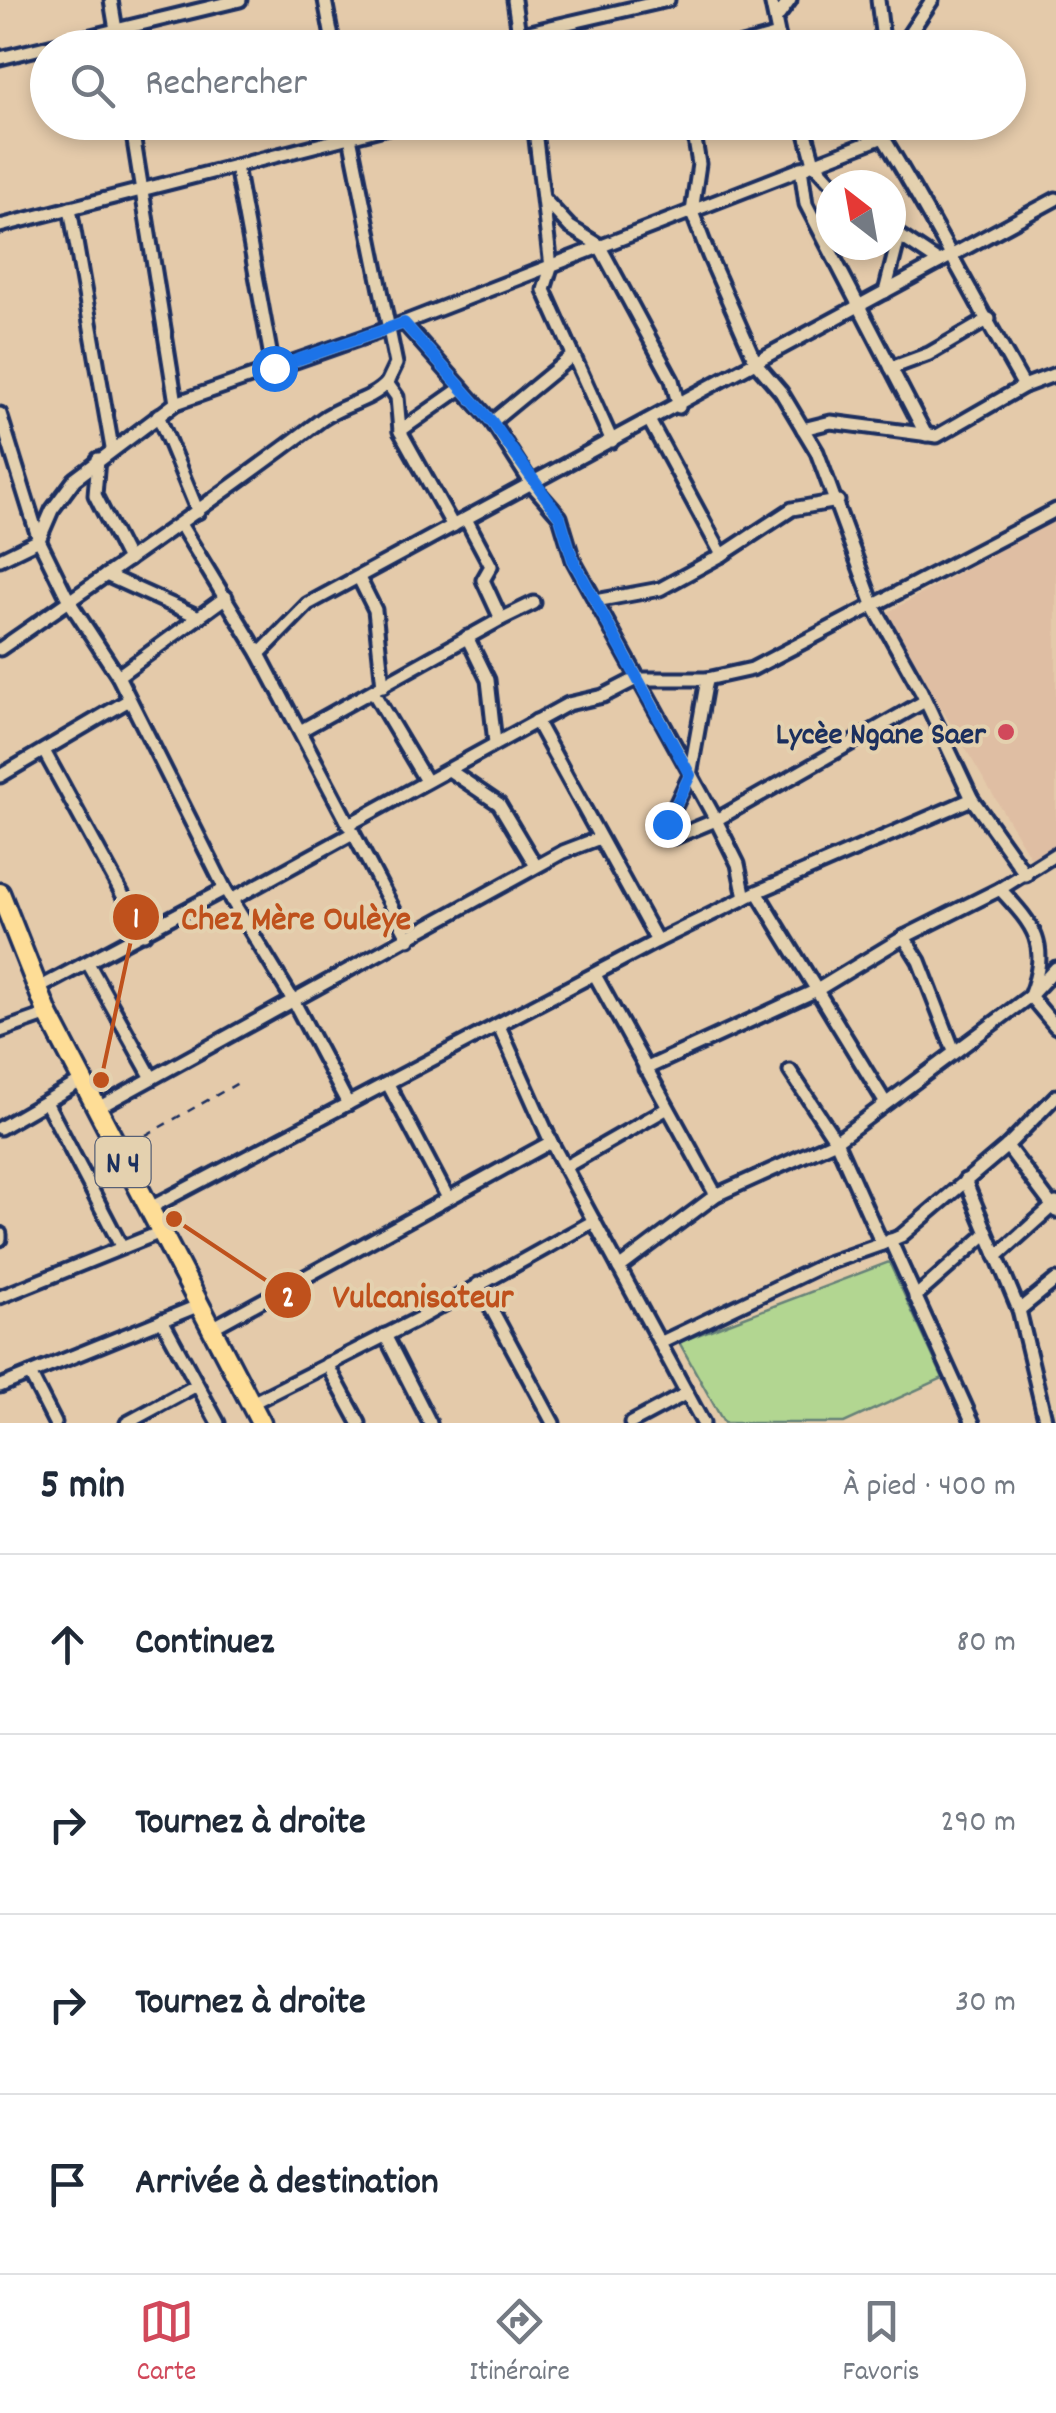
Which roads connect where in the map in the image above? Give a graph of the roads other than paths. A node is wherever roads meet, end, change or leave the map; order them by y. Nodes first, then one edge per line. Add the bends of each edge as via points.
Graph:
1 (111, 0) edge
2 (240, 0) edge
3 (325, 0) edge
4 (514, 0) edge
5 (668, 0) edge
6 (771, 0) edge
7 (790, 0) edge
8 (878, 0) edge
9 (932, 0) edge
10 (776, 19) junction
11 (116, 30) joint
12 (331, 30) edge
13 (519, 30) edge
14 (533, 30) edge
15 (778, 30) edge
16 (882, 30) edge
17 (912, 30) edge
18 (30, 51) edge
19 (0, 58) edge
20 (133, 140) edge
21 (337, 140) edge
22 (350, 140) edge
23 (536, 140) edge
24 (695, 140) edge
25 (805, 140) edge
26 (877, 140) edge
27 (883, 140) edge
28 (808, 165) junction
29 (236, 166) junction
30 (816, 171) edge
31 (142, 190) junction
32 (544, 199) junction
33 (1056, 199) edge
34 (70, 208) junction
35 (692, 212) junction
36 (0, 226) edge
37 (906, 240) edge
38 (599, 245) junction
39 (954, 254) junction
40 (890, 260) edge
41 (939, 262) junction
42 (551, 267) junction
43 (884, 292) junction
44 (860, 306) junction
45 (989, 318) junction
46 (404, 323) junction
47 (390, 328) junction
48 (572, 356) junction
49 (756, 363) junction
50 (274, 368) junction
51 (892, 368) junction
52 (1056, 374) edge
53 (387, 383) junction
54 (1024, 386) junction
55 (462, 388) junction
56 (176, 403) junction
57 (679, 407) junction
58 (158, 416) junction
59 (1, 422) edge
60 (492, 422) junction
61 (650, 422) junction
62 (803, 430) junction
63 (400, 431) junction
64 (926, 435) junction
65 (612, 442) junction
66 (112, 448) junction
67 (98, 458) junction
68 (534, 486) junction
69 (838, 501) junction
70 (1056, 510) edge
71 (198, 512) junction
72 (466, 519) junction
73 (180, 524) junction
74 (453, 526) junction
75 (39, 540) junction
76 (722, 555) junction
77 (0, 559) edge
78 (128, 560) junction
79 (106, 575) junction
80 (358, 578) junction
81 (226, 597) junction
82 (69, 601) junction
83 (596, 601) junction
84 (534, 603) dead end
85 (874, 607) junction
86 (198, 616) junction
87 (501, 619) junction
88 (468, 637) junction
89 (0, 649) edge
90 (259, 654) junction
91 (118, 676) junction
92 (636, 679) junction
93 (707, 679) junction
94 (378, 689) junction
95 (129, 700) junction
96 (925, 701) junction
97 (536, 721) junction
98 (300, 731) junction
99 (495, 742) junction
100 (44, 751) junction
101 (449, 770) junction
102 (690, 775) junction
103 (0, 776) edge
104 (426, 781) junction
105 (972, 799) junction
106 (716, 820) junction
107 (351, 829) junction
108 (598, 839) junction
109 (1056, 854) edge
110 (536, 866) junction
111 (1026, 875) junction
112 (1000, 889) junction
113 (0, 894) edge
114 (228, 895) junction
115 (751, 895) junction
116 (144, 934) junction
117 (904, 937) junction
118 (409, 940) junction
119 (657, 941) junction
120 (88, 962) junction
121 (1056, 968) edge
122 (594, 975) junction
123 (37, 989) junction
124 (817, 990) junction
125 (1030, 996) junction
126 (293, 1000) junction
127 (48, 1014) junction
128 (498, 1026) junction
129 (1056, 1026) edge
130 (0, 1031) edge
131 (954, 1050) junction
132 (645, 1069) junction
133 (790, 1071) dead end
134 (152, 1078) junction
135 (81, 1081) junction
136 (388, 1084) junction
137 (1056, 1096) edge
138 (46, 1102) junction
139 (885, 1102) junction
140 (348, 1104) junction
141 (666, 1108) junction
142 (96, 1110) junction
143 (0, 1128) edge
144 (836, 1141) junction
145 (551, 1142) junction
146 (1006, 1146) junction
147 (565, 1167) junction
148 (965, 1180) junction
149 (716, 1195) junction
150 (448, 1198) junction
151 (1054, 1207) edge
152 (148, 1209) junction
153 (594, 1220) junction
154 (161, 1232) junction
155 (985, 1235) junction
156 (886, 1242) junction
157 (121, 1246) junction
158 (996, 1257) junction
159 (620, 1268) junction
160 (1056, 1280) edge
161 (478, 1284) junction
162 (0, 1297) edge
163 (915, 1298) junction
164 (200, 1305) junction
165 (1018, 1310) junction
166 (162, 1320) junction
167 (212, 1328) junction
168 (385, 1335) junction
169 (660, 1343) junction
170 (327, 1364) junction
171 (30, 1374) junction
172 (197, 1385) junction
173 (0, 1386) edge
174 (687, 1393) junction
175 (250, 1404) junction
176 (55, 1423) edge
177 (127, 1423) edge
178 (218, 1423) edge
179 (261, 1423) edge
180 (359, 1423) edge
181 (430, 1423) edge
182 (553, 1423) edge
183 (631, 1423) edge
184 (703, 1423) edge
185 (973, 1423) edge
186 (1046, 1423) edge

1 - 11 street
2 - 11 street
3 - 12 street
4 - 13 street
5 - 14 street
6 - 10 street
7 - 10 street
8 - 16 street
9 - 17 street
10 - 15 street
18 - 19 street
20 - 31 street
21 - 29 street
22 - 47 street
23 - 32 street
24 - 35 street via 700,164
25 - 28 street
26 - 28 street
27 - 39 street
28 - 30 street
28 - 35 street
28 - 44 street via 806,204
29 - 31 street
29 - 50 street
31 - 34 street
31 - 56 street
32 - 38 street
32 - 42 street
33 - 39 street
34 - 36 street
34 - 66 street
35 - 38 street
35 - 49 street
37 - 41 street
38 - 42 street
38 - 57 street via 672,380
39 - 41 street
39 - 45 street via 962,281
40 - 43 street
41 - 43 street
42 - 46 street
42 - 48 street via 544,290
43 - 44 street
44 - 49 street
44 - 51 street
45 - 51 street
45 - 54 street
46 - 47 street
46 - 55 street
47 - 50 street
47 - 53 street via 396,364
48 - 60 street
48 - 65 street
49 - 57 street
49 - 62 street
50 - 56 street
51 - 64 street
52 - 54 street
53 - 63 street via 397,397
53 - 71 street via 377,394 339,406
54 - 64 street via 947,433
55 - 60 street
55 - 63 street
56 - 58 street
57 - 61 street
58 - 66 street
58 - 71 street
59 - 75 street
60 - 68 street
61 - 65 street
61 - 76 street
62 - 64 street via 831,422
62 - 69 street
63 - 74 street
65 - 68 street
66 - 67 street
67 - 75 street via 52,510
67 - 78 street via 94,495
68 - 72 street
68 - 83 street via 560,517
69 - 76 street via 792,509
69 - 85 street
70 - 85 street
71 - 73 street
72 - 74 street
72 - 87 street via 491,566 482,580
73 - 78 street
73 - 81 street
74 - 80 street
75 - 77 street
75 - 82 street
76 - 83 street via 660,588
78 - 79 street
79 - 82 street
79 - 86 street
80 - 90 street via 308,604
80 - 94 street via 376,610
81 - 86 street
81 - 90 street
82 - 89 street
82 - 91 street
83 - 92 street
84 - 87 street
85 - 93 street via 752,670
85 - 96 street
86 - 91 street
87 - 88 street
88 - 94 street
88 - 99 street via 488,680
90 - 98 street
91 - 95 street
92 - 93 street
92 - 97 street
92 - 102 street
93 - 102 street
94 - 98 street
94 - 104 street
95 - 100 street
95 - 114 street
96 - 105 street
96 - 106 street
97 - 99 street
97 - 108 street
98 - 107 street
99 - 101 street
100 - 103 street
100 - 116 street
101 - 104 street
101 - 110 street via 499,804
102 - 106 street
102 - 106 street via 667,824 675,836
104 - 107 street
105 - 111 street
105 - 115 street
106 - 115 street
107 - 114 street
107 - 118 street
108 - 110 street
108 - 119 street
109 - 111 street
110 - 118 street
111 - 112 street
112 - 117 street
112 - 125 street via 1039,938
113 - 123 main road, N 4
114 - 116 street
114 - 126 street
115 - 119 street
115 - 124 street
116 - 120 street
117 - 124 street
117 - 131 street
118 - 126 street
119 - 122 street
120 - 123 street
120 - 134 street
121 - 125 street
122 - 128 street
122 - 132 street
123 - 127 main road, N 4
124 - 132 street
124 - 139 street
125 - 129 street
125 - 131 street
126 - 134 street
126 - 140 street
127 - 130 street
127 - 135 main road, N 4
128 - 136 street
128 - 145 street
131 - 139 street
132 - 141 street
133 - 144 street
134 - 142 street
135 - 138 street
135 - 142 main road, N 4
136 - 140 street
136 - 150 street
137 - 146 street
138 - 143 street
138 - 157 street
139 - 144 street
140 - 152 street
141 - 147 street
141 - 149 street
142 - 152 main road, N 4
144 - 149 street
144 - 156 street
145 - 147 street
145 - 150 street
146 - 148 street
146 - 151 street
147 - 153 street
148 - 155 street
148 - 156 street
149 - 159 street
150 - 167 street
151 - 158 street
152 - 154 main road, N 4
153 - 159 street
153 - 161 street
154 - 157 street
154 - 164 main road, N 4
155 - 158 street
155 - 163 street
156 - 163 street
156 - 169 street
157 - 162 street
158 - 165 street
159 - 169 street
160 - 165 street
161 - 168 street
161 - 182 street
163 - 185 street
164 - 166 street
164 - 167 main road, N 4
165 - 186 street
166 - 171 street
166 - 172 street
167 - 175 main road, N 4
168 - 170 street
168 - 181 street
169 - 174 street
170 - 175 street
170 - 180 street
171 - 173 street
171 - 176 street
172 - 177 street
172 - 178 street
174 - 183 street
174 - 184 street
175 - 179 main road, N 4

